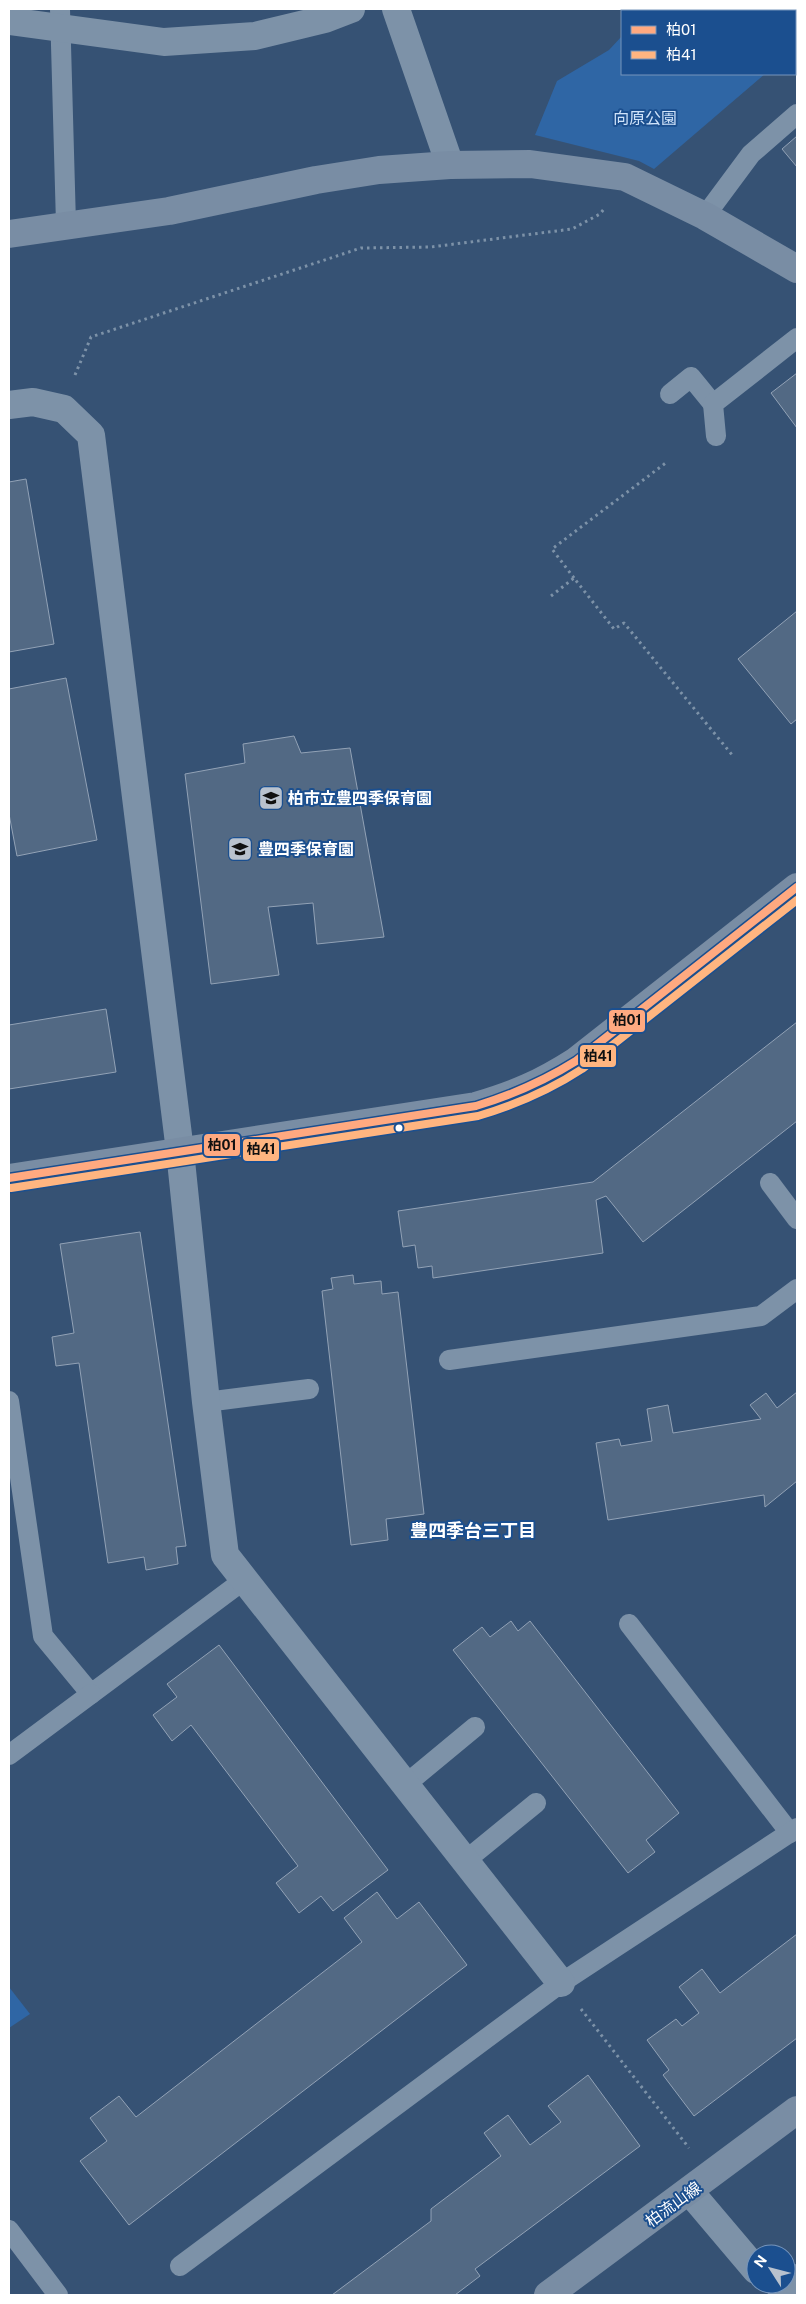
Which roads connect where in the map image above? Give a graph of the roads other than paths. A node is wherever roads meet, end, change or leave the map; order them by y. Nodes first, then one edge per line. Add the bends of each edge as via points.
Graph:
1 (351, 9) edge
2 (396, 9) edge
3 (60, 19) edge
4 (9, 21) edge
5 (797, 114) edge
6 (450, 165) junction
7 (705, 216) junction
8 (66, 224) junction
9 (9, 234) edge
10 (797, 269) edge
11 (797, 338) edge
12 (670, 394) dead end
13 (713, 404) junction
14 (9, 405) edge
15 (716, 436) dead end
16 (797, 887) edge
17 (180, 1152) junction
18 (9, 1178) edge
19 (770, 1183) dead end
20 (797, 1219) edge
21 (797, 1289) edge
22 (449, 1360) dead end
23 (309, 1390) dead end
24 (9, 1402) edge
25 (206, 1402) junction
26 (244, 1580) junction
27 (629, 1624) dead end
28 (91, 1694) junction
29 (475, 1727) dead end
30 (9, 1755) edge
31 (405, 1785) junction
32 (536, 1802) dead end
33 (794, 1830) edge
34 (465, 1861) junction
35 (561, 1982) junction
36 (797, 2110) edge
37 (690, 2192) junction
38 (9, 2230) edge
39 (746, 2258) edge
40 (180, 2266) dead end
41 (58, 2295) edge
42 (548, 2295) edge

1 - 3 street via 325,19 255,36 164,42
2 - 6 street
3 - 4 street
3 - 8 lane
5 - 7 lane via 751,154
6 - 7 street via 530,164 625,177
6 - 8 street via 379,170 169,211
7 - 10 street
8 - 9 street
11 - 13 lane
12 - 13 lane via 691,377
13 - 15 lane
14 - 17 street via 33,402 64,410 91,435
16 - 17 street via 576,1061 516,1094 476,1106
17 - 18 street
17 - 25 street
19 - 20 lane
21 - 22 lane via 761,1316
23 - 25 lane
24 - 28 lane via 43,1636
25 - 26 street via 225,1556
26 - 28 lane
26 - 31 street
27 - 33 lane
28 - 30 lane
29 - 31 lane
31 - 34 street
32 - 34 lane
33 - 35 lane
34 - 35 street
35 - 40 lane
36 - 37 street, 柏流山線
37 - 39 street
37 - 42 street, 柏流山線
38 - 41 lane

